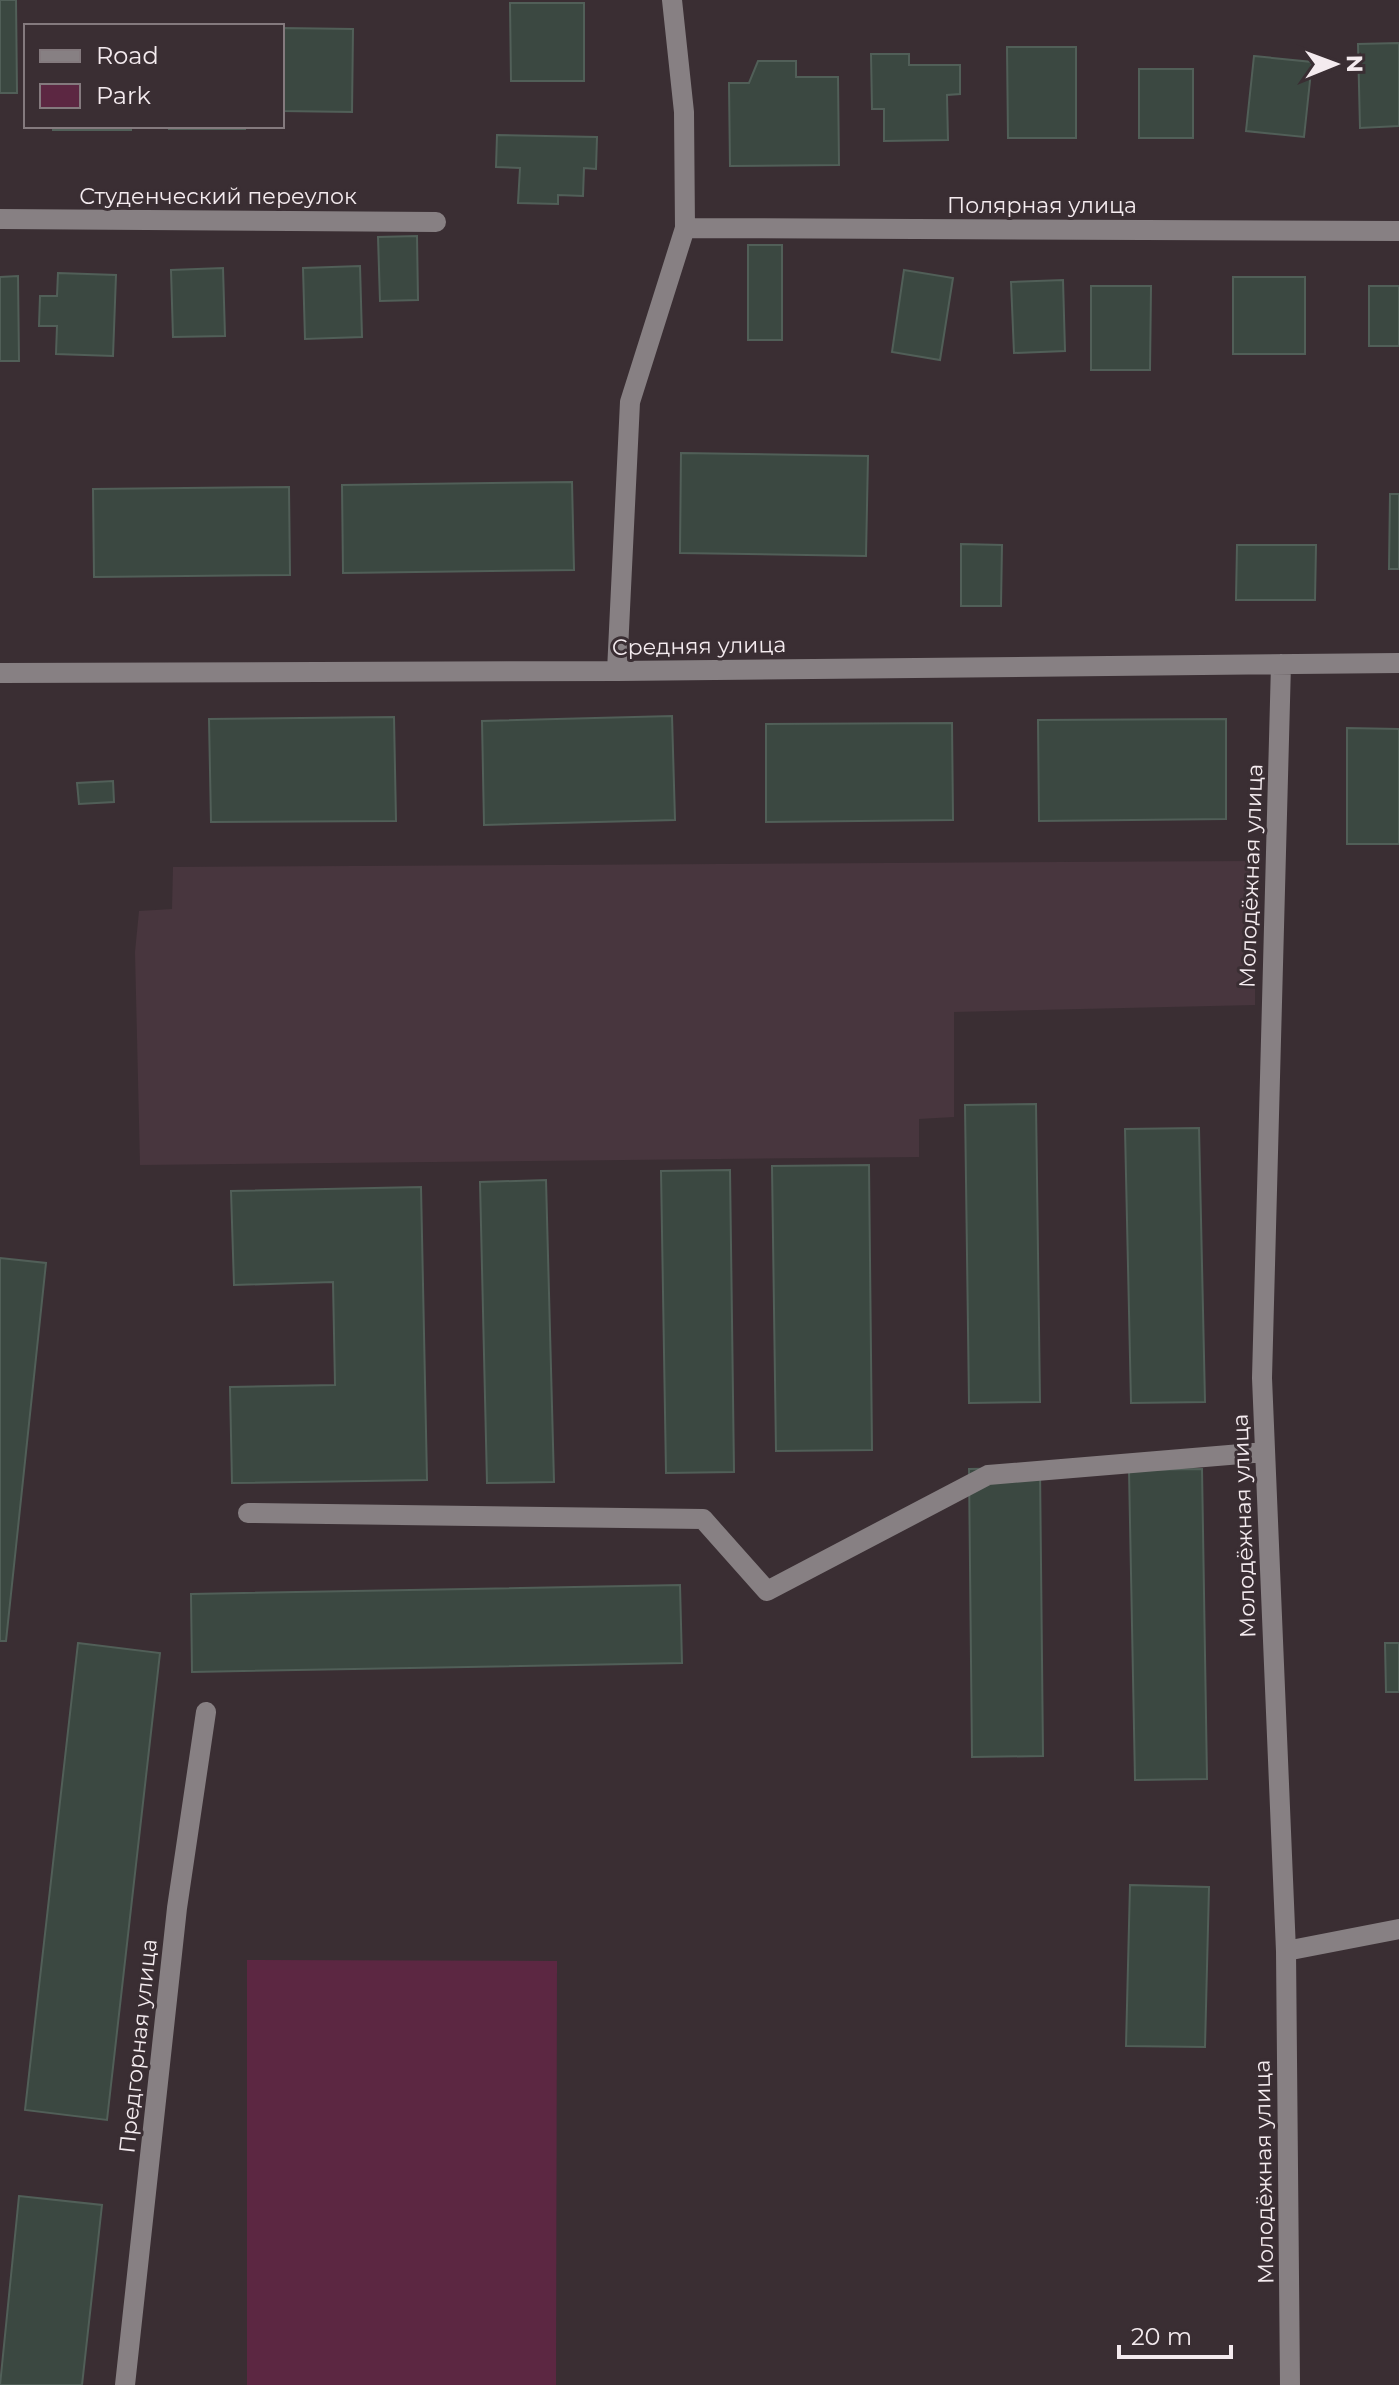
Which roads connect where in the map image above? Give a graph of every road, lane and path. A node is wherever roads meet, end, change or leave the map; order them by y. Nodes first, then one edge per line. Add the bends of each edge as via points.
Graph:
1 (672, 0) edge
2 (0, 219) edge
3 (436, 222) dead end
4 (685, 228) junction
5 (1399, 231) edge
6 (1399, 663) edge
7 (1281, 664) junction
8 (617, 671) junction
9 (0, 673) edge
10 (1265, 1452) junction
11 (248, 1513) dead end
12 (206, 1712) dead end
13 (1399, 1929) edge
14 (1286, 1951) junction
15 (125, 2385) edge
16 (1290, 2385) edge

1 - 4 street via 684,112
2 - 3 street, Студенческий переулок
4 - 5 street, Полярная улица
4 - 8 street via 630,402
6 - 7 street, Средняя улица
7 - 8 street, Средняя улица
7 - 10 street, Молодёжная улица via 1262,1378
8 - 9 street, Средняя улица
10 - 11 street via 988,1475 767,1591 703,1519
10 - 14 street, Молодёжная улица
12 - 15 street, Предгорная улица via 177,1908
13 - 14 street
14 - 16 street, Молодёжная улица

